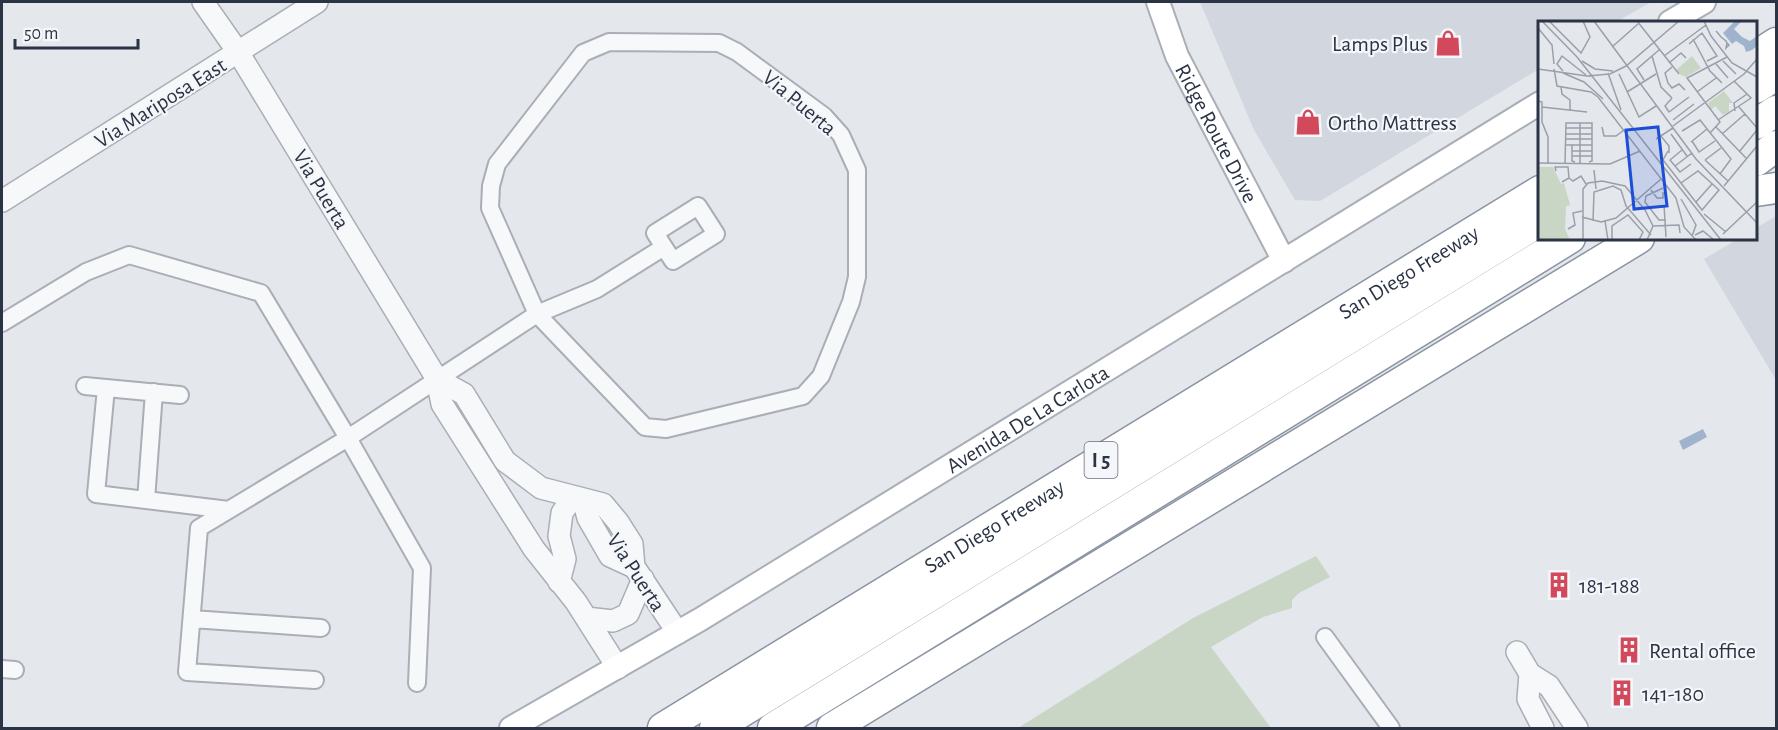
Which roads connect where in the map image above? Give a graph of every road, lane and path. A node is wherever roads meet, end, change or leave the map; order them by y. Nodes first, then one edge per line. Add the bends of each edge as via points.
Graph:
1 (202, 2) edge
2 (317, 2) edge
3 (1158, 2) edge
4 (1704, 2) edge
5 (1672, 21) edge
6 (1776, 43) edge
7 (238, 52) junction
8 (1757, 55) edge
9 (1776, 75) edge
10 (1757, 87) edge
11 (1538, 104) edge
12 (1776, 111) edge
13 (1757, 123) edge
14 (1776, 147) edge
15 (1757, 160) edge
16 (1776, 188) edge
17 (1757, 191) edge
18 (1538, 192) edge
19 (2, 201) edge
20 (1538, 222) edge
21 (1567, 240) edge
22 (1636, 240) edge
23 (664, 247) dead end
24 (1284, 261) junction
25 (537, 314) junction
26 (2, 323) edge
27 (437, 379) junction
28 (85, 386) dead end
29 (106, 388) junction
30 (154, 392) junction
31 (180, 395) dead end
32 (348, 438) junction
33 (578, 498) junction
34 (146, 500) junction
35 (229, 510) junction
36 (639, 573) junction
37 (559, 582) junction
38 (585, 618) junction
39 (192, 619) junction
40 (321, 628) dead end
41 (678, 633) junction
42 (1325, 637) dead end
43 (1517, 652) dead end
44 (618, 668) junction
45 (1530, 674) junction
46 (315, 680) dead end
47 (417, 683) dead end
48 (511, 729) edge
49 (663, 729) edge
50 (715, 729) edge
51 (773, 729) edge
52 (832, 729) edge
53 (1391, 729) edge
54 (1543, 729) edge
55 (1577, 729) edge

1 - 7 street, Via Puerta
2 - 7 street, Via Mariposa East
3 - 24 main road, Ridge Route Drive via 1177,56
4 - 5 main road
6 - 8 highway
7 - 19 street, Via Mariposa East
7 - 27 street, Via Puerta
9 - 10 highway
11 - 24 main road, Avenida De La Carlota
12 - 13 highway
14 - 15 highway
16 - 17 highway
18 - 49 highway, San Diego Freeway / I 5
20 - 50 highway
21 - 51 highway
22 - 52 highway
23 - 25 street via 597,288
24 - 41 main road, Avenida De La Carlota
25 - 25 street, Via Puerta via 645,427 666,429 803,396 821,376 857,277 857,170 841,135 824,116 719,42 609,42 583,53 497,164 491,186 490,208
25 - 27 street
26 - 32 street via 86,272 129,255 261,293
27 - 32 street
27 - 33 street, Via Puerta via 464,394 505,461 541,488
27 - 37 street, Via Puerta via 442,404
28 - 29 street
29 - 30 street
29 - 34 street via 96,494
30 - 31 street
30 - 34 street
32 - 35 street
32 - 47 street via 422,568
33 - 36 street, Via Puerta via 603,504 618,522 632,544
33 - 37 street via 562,513 559,536 565,559
34 - 35 street
35 - 39 street via 199,528
36 - 38 street via 628,614 613,621
36 - 41 street, Via Puerta
37 - 38 street, Via Puerta
38 - 44 street, Via Puerta
39 - 40 street
39 - 46 street via 187,672
41 - 44 main road, Avenida De La Carlota
42 - 53 street
43 - 45 street
44 - 48 main road, Avenida De La Carlota
45 - 54 street via 1528,699
45 - 55 street via 1549,686

